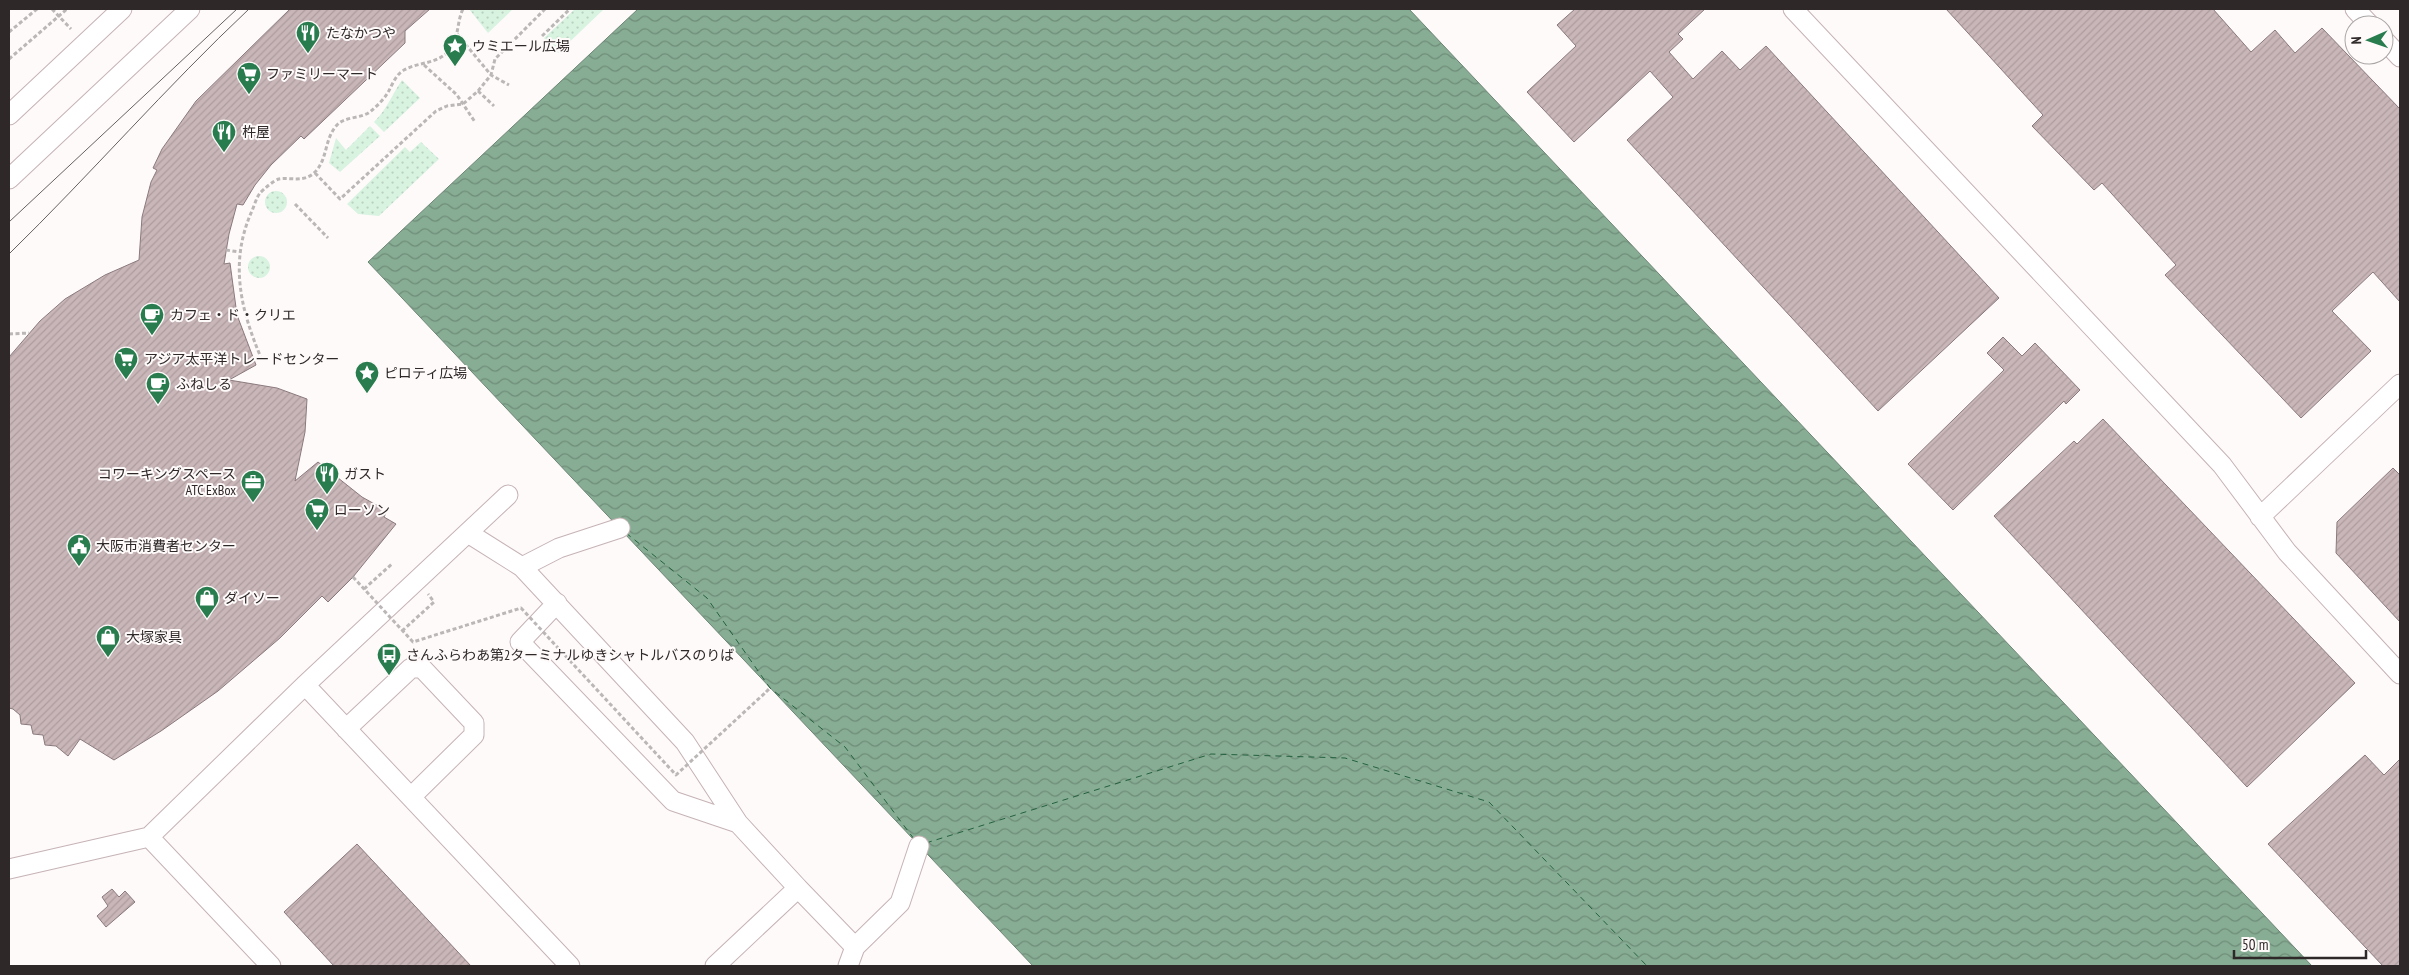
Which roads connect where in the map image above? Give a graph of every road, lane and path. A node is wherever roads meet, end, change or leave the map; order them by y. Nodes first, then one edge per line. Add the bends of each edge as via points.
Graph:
1 (37, 9) edge
2 (52, 9) edge
3 (67, 9) edge
4 (122, 9) edge
5 (190, 9) edge
6 (463, 9) edge
7 (545, 9) edge
8 (570, 9) edge
9 (1793, 9) edge
10 (59, 17) junction
11 (71, 29) dead end
12 (9, 32) edge
13 (457, 34) junction
14 (542, 36) dead end
15 (9, 59) edge
16 (424, 64) junction
17 (491, 75) junction
18 (509, 85) dead end
19 (478, 91) junction
20 (463, 104) junction
21 (494, 106) dead end
22 (9, 115) edge
23 (475, 122) dead end
24 (315, 173) junction
25 (9, 179) edge
26 (295, 204) dead end
27 (328, 238) dead end
28 (226, 250) dead end
29 (239, 252) junction
30 (28, 333) dead end
31 (9, 334) edge
32 (262, 360) dead end
33 (2400, 384) edge
34 (508, 495) dead end
35 (2260, 517) junction
36 (620, 528) dead end
37 (468, 532) junction
38 (393, 563) dead end
39 (522, 567) junction
40 (353, 577) dead end
41 (364, 589) junction
42 (428, 594) dead end
43 (557, 603) junction
44 (402, 631) junction
45 (2400, 674) edge
46 (305, 685) junction
47 (770, 688) dead end
48 (346, 728) junction
49 (411, 797) junction
50 (738, 823) junction
51 (149, 837) junction
52 (919, 846) dead end
53 (9, 869) edge
54 (798, 888) junction
55 (855, 947) junction
56 (271, 966) edge
57 (570, 966) edge
58 (714, 966) edge
59 (848, 966) edge

1 - 12 path
2 - 10 path
3 - 10 path
4 - 22 street
5 - 25 street
6 - 13 path
7 - 17 path via 495,59
8 - 14 path
9 - 35 street via 2222,465
10 - 11 path
10 - 15 path
13 - 16 path via 452,48 442,57
13 - 17 path
16 - 20 path
16 - 24 path via 403,71 370,113 338,123
17 - 18 path
17 - 19 path
19 - 20 path
19 - 21 path
20 - 23 path
20 - 24 path via 436,111 340,199
24 - 29 path via 303,179 278,179 260,193 246,224
26 - 27 path
28 - 29 path
29 - 32 path via 244,311
30 - 31 path
33 - 35 street
34 - 37 street
35 - 45 street via 2287,552
36 - 39 street via 559,548
37 - 39 street
37 - 46 street
38 - 41 path
39 - 43 street
40 - 41 path, bridge
41 - 44 path, bridge
42 - 44 path via 434,602
43 - 50 street via 685,742
43 - 50 street via 520,642 673,801
44 - 47 path, bridge via 413,642 521,608 676,775
46 - 48 street
46 - 51 street
48 - 49 street
48 - 49 street via 411,668 422,668 474,723 474,734
49 - 57 street
50 - 54 street
51 - 53 street
51 - 56 street
52 - 55 street via 900,903
54 - 55 street
54 - 58 street
55 - 59 street

